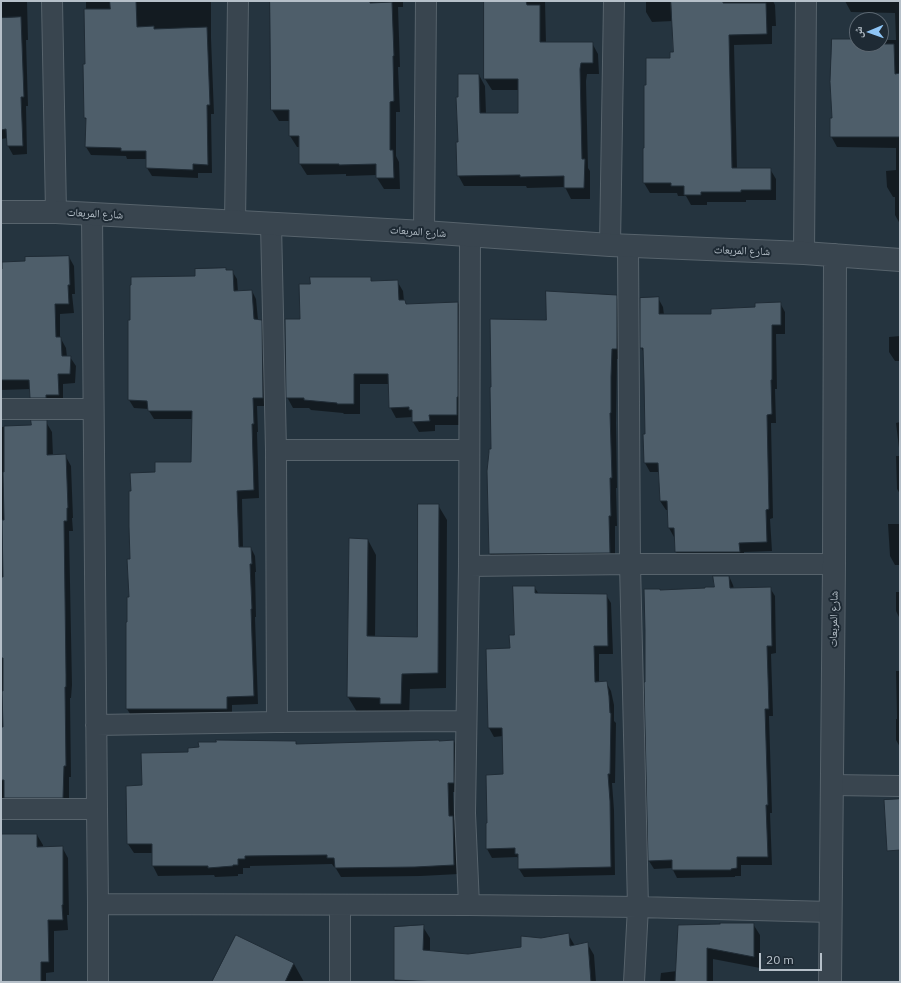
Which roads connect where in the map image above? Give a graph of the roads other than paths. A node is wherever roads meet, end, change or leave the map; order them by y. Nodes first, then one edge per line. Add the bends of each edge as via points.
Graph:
1 (52, 1) edge
2 (238, 1) edge
3 (426, 1) edge
4 (614, 1) edge
5 (806, 1) edge
6 (1, 212) edge
7 (56, 212) junction
8 (92, 214) junction
9 (235, 222) junction
10 (271, 224) junction
11 (424, 232) junction
12 (470, 236) junction
13 (619, 246) junction
14 (804, 253) junction
15 (835, 255) junction
16 (900, 260) edge
17 (1, 409) edge
18 (93, 409) junction
19 (276, 450) junction
20 (469, 450) junction
21 (630, 564) junction
22 (834, 564) junction
23 (469, 566) junction
24 (466, 721) junction
25 (277, 722) junction
26 (96, 725) junction
27 (832, 785) junction
28 (900, 786) edge
29 (1, 809) edge
30 (96, 809) junction
31 (98, 904) junction
32 (340, 905) junction
33 (469, 905) junction
34 (638, 907) junction
35 (831, 912) junction
36 (98, 982) edge
37 (340, 982) edge
38 (634, 982) edge
39 (830, 982) edge

1 - 7 street
2 - 9 street
3 - 11 street
4 - 13 street
5 - 14 street
6 - 7 street, شارع المربعات
7 - 8 street, شارع المربعات
8 - 9 street, شارع المربعات
8 - 18 street
9 - 10 street, شارع المربعات
10 - 11 street, شارع المربعات
10 - 19 street
11 - 12 street, شارع المربعات
12 - 13 street, شارع المربعات
12 - 20 street
13 - 14 street, شارع المربعات
13 - 21 street
14 - 15 street, شارع المربعات
15 - 16 street, شارع المربعات
15 - 22 street, شارع المربعات
17 - 18 street
18 - 26 street
19 - 20 street
19 - 25 street
20 - 23 street
21 - 22 street
21 - 23 street
21 - 34 street
22 - 27 street, شارع المربعات
23 - 24 street
24 - 25 street
24 - 33 street via 465,813
25 - 26 street
26 - 30 street
27 - 28 street
27 - 35 street, شارع المربعات
29 - 30 street
30 - 31 street
31 - 32 street
31 - 36 street
32 - 33 street
32 - 37 street
33 - 34 street
34 - 35 street
34 - 38 street
35 - 39 street, شارع المربعات

